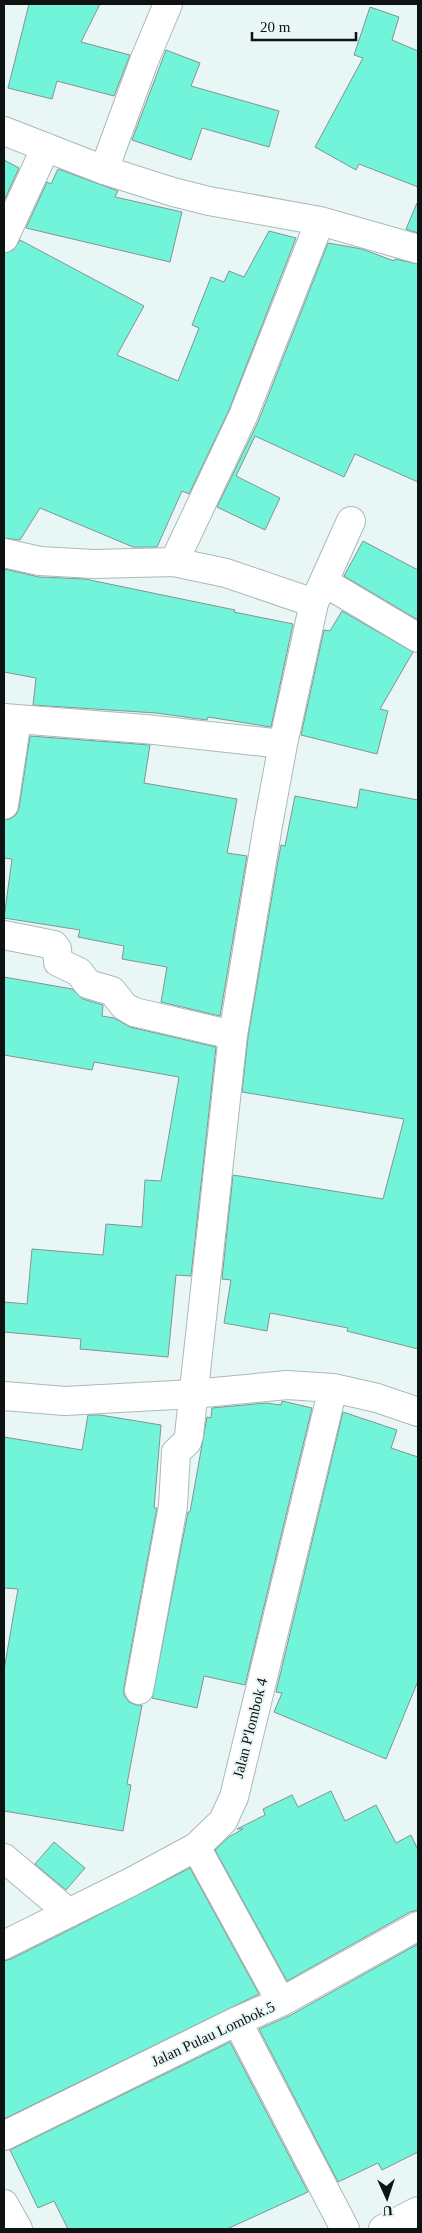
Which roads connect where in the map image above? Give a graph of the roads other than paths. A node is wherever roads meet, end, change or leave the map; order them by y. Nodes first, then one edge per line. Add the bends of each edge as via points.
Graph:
1 (168, 4) edge
2 (4, 131) edge
3 (46, 148) junction
4 (104, 170) junction
5 (320, 221) junction
6 (4, 238) edge
7 (418, 249) edge
8 (351, 521) dead end
9 (4, 553) edge
10 (174, 562) junction
11 (319, 593) junction
12 (418, 638) edge
13 (10, 719) edge
14 (283, 744) junction
15 (4, 805) edge
16 (4, 935) edge
17 (233, 1035) junction
18 (333, 1388) junction
19 (193, 1394) junction
20 (4, 1396) edge
21 (418, 1412) edge
22 (139, 1690) dead end
23 (196, 1847) junction
24 (4, 1858) edge
25 (69, 1912) junction
26 (418, 1926) edge
27 (4, 1945) edge
28 (281, 2002) junction
29 (237, 2021) junction
30 (4, 2136) edge
31 (4, 2204) edge
32 (418, 2211) edge
33 (18, 2229) edge
34 (345, 2229) edge
35 (383, 2229) edge

1 - 4 street
2 - 3 street
3 - 4 street
3 - 6 street
4 - 5 street via 209,201
5 - 7 street
5 - 10 street via 243,416
8 - 11 street
9 - 10 street via 40,561 76,563
10 - 11 street
11 - 12 street
11 - 14 street
13 - 14 street via 145,728
13 - 15 street
14 - 17 street
16 - 17 street via 54,945 58,962 79,972 88,984 112,991 124,1006 134,1012
17 - 19 street
18 - 19 street via 287,1385
18 - 21 street
18 - 23 street, Jalan P'lombok 4 via 234,1797 222,1821
19 - 20 street via 65,1401
19 - 22 street via 188,1440 176,1452 173,1506
23 - 25 street, Jalan P'lombok 4
23 - 28 street
24 - 25 street
25 - 27 street, Jalan P'lombok 4
26 - 28 street, Jalan Pulau Lombok.5
28 - 29 street, Jalan Pulau Lombok.5
29 - 30 street, Jalan Pulau Lombok.5
29 - 34 street
31 - 33 street
32 - 35 street

